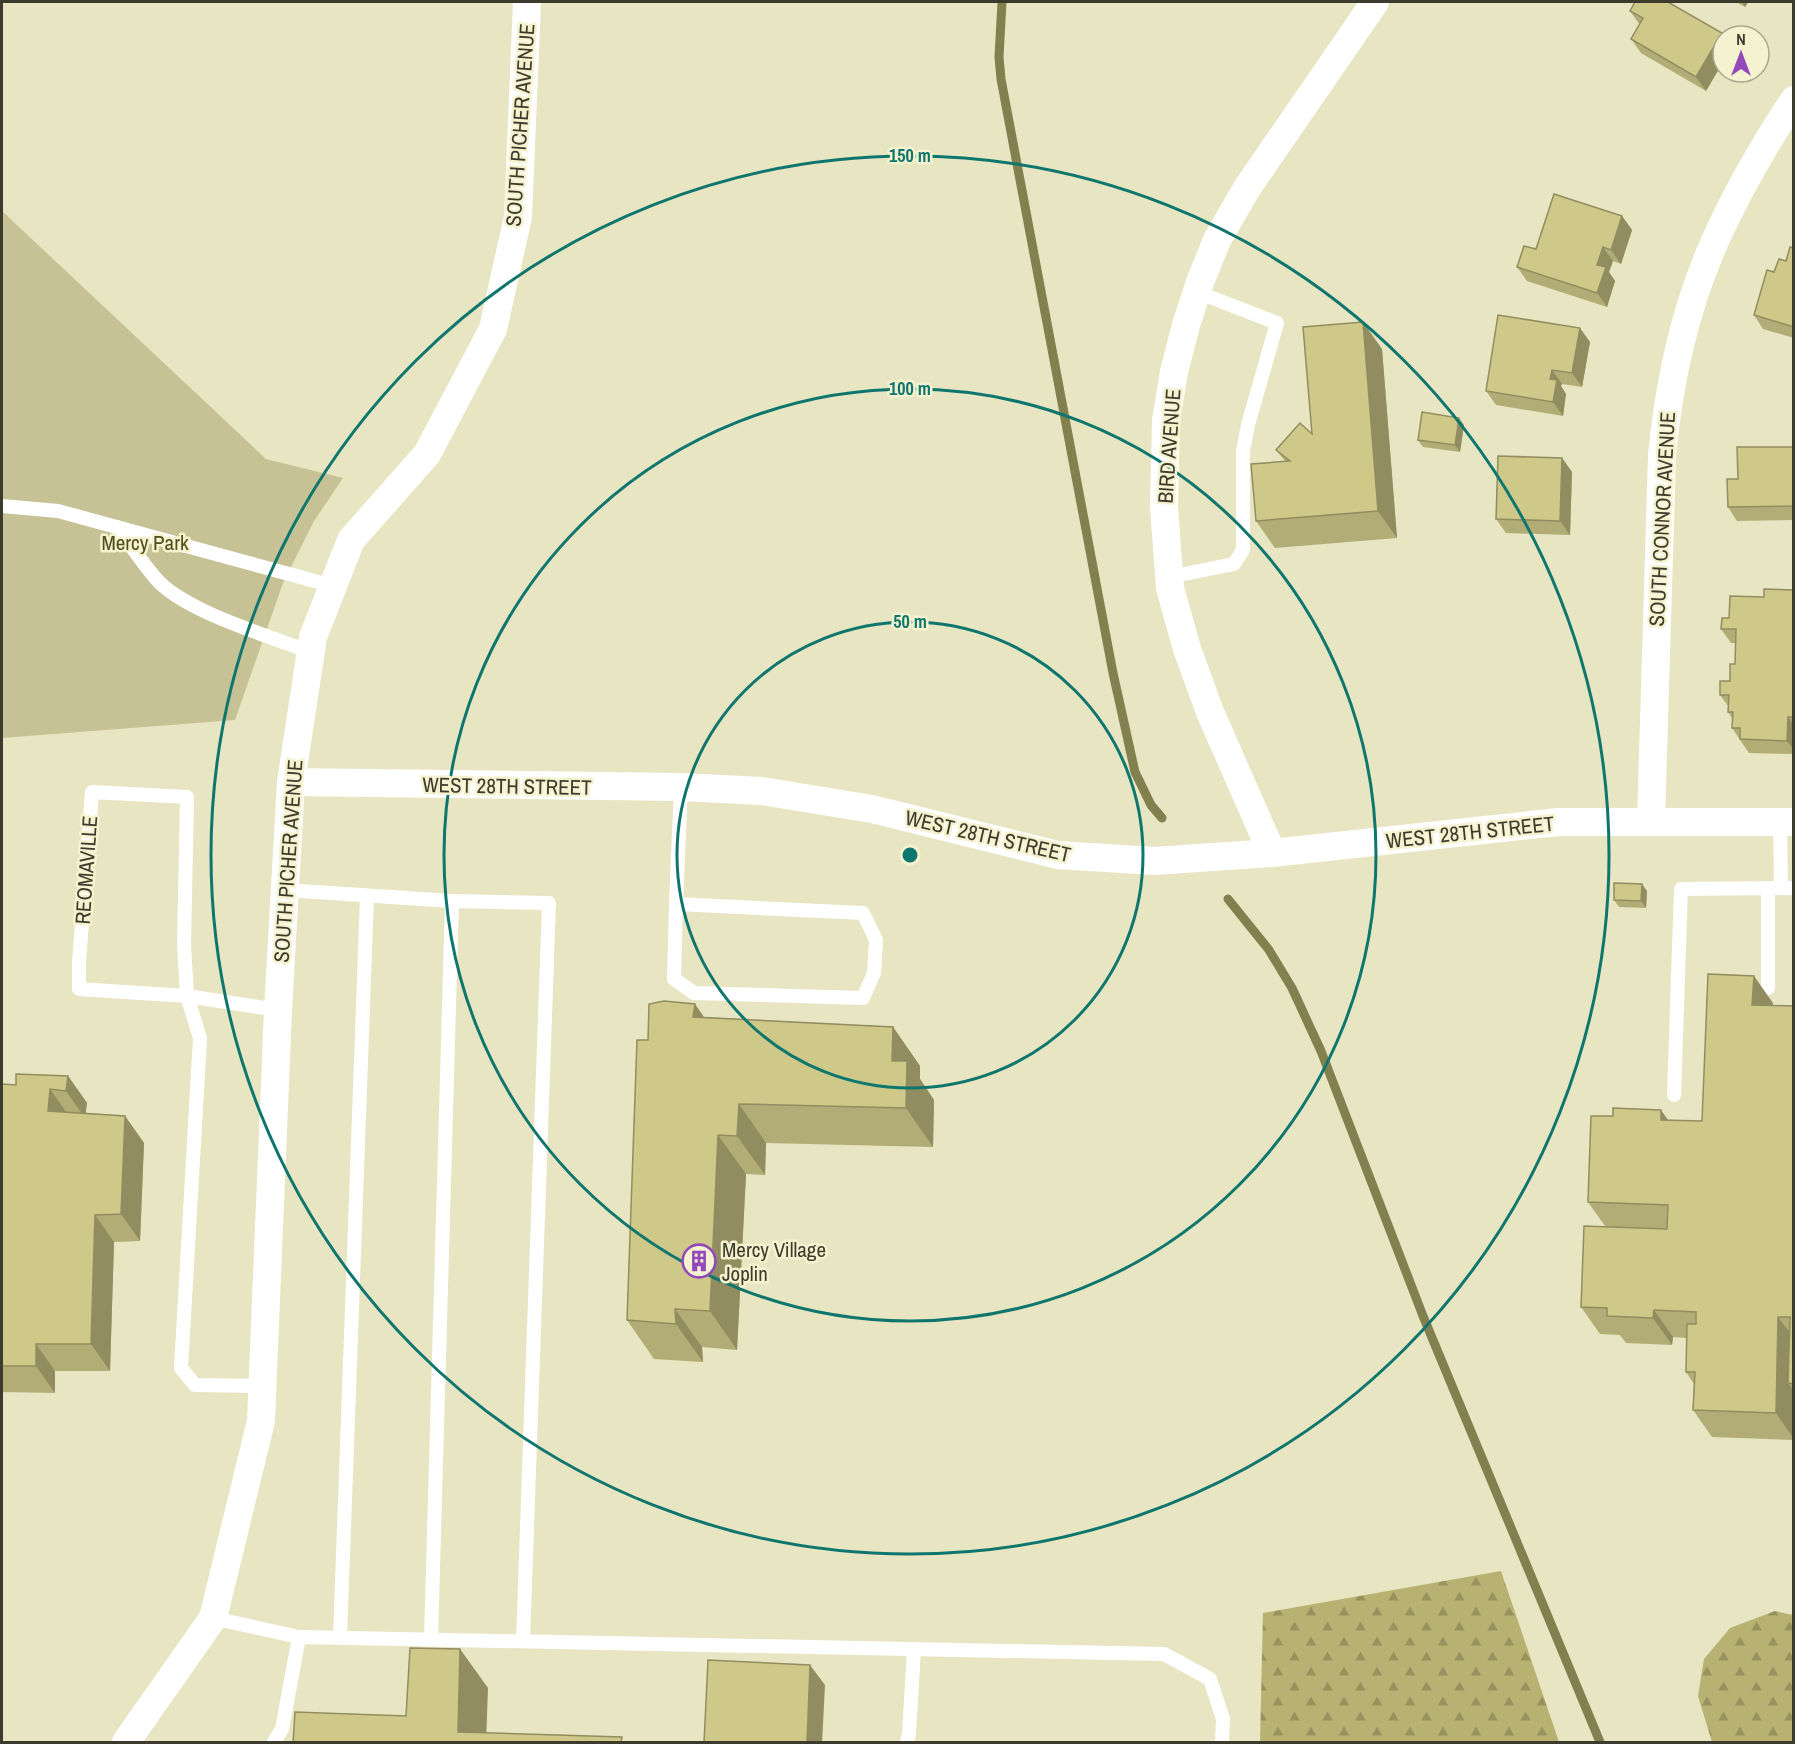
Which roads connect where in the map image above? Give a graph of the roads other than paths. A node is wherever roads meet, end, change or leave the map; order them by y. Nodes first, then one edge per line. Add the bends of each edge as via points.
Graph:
1 (527, 2) edge
2 (1375, 2) edge
3 (1794, 100) edge
4 (1197, 292) junction
5 (2, 506) edge
6 (117, 527) junction
7 (1169, 577) junction
8 (333, 586) junction
9 (311, 652) junction
10 (291, 782) junction
11 (681, 787) junction
12 (1652, 821) junction
13 (1787, 822) edge
14 (1272, 853) junction
15 (1781, 888) edge
16 (285, 890) junction
17 (367, 896) junction
18 (452, 901) junction
19 (676, 904) junction
20 (1768, 988) dead end
21 (187, 996) junction
22 (278, 1010) junction
23 (1674, 1095) dead end
24 (263, 1386) junction
25 (213, 1618) junction
26 (300, 1637) junction
27 (340, 1637) junction
28 (430, 1639) junction
29 (523, 1641) junction
30 (914, 1648) junction
31 (126, 1743) edge
32 (274, 1743) edge
33 (907, 1743) edge
34 (1222, 1743) edge

1 - 8 street, SOUTH PICHER AVENUE via 518,217 493,329 427,453 351,540
2 - 4 street, BIRD AVENUE via 1247,188 1217,240
3 - 12 street, SOUTH CONNOR AVENUE via 1735,197 1714,243 1695,296 1667,403 1662,454
4 - 7 street, BIRD AVENUE via 1174,372 1166,420 1164,507
4 - 7 lane via 1277,323 1243,452 1243,550 1234,564
5 - 6 lane via 58,511
6 - 8 lane
6 - 9 lane via 159,582 178,597 216,616
7 - 14 street, BIRD AVENUE via 1187,649 1210,712
8 - 9 street, SOUTH PICHER AVENUE
9 - 10 street, SOUTH PICHER AVENUE
10 - 11 street, WEST 28TH STREET
10 - 16 street, SOUTH PICHER AVENUE
11 - 14 street, WEST 28TH STREET via 762,791 872,809 1058,855 1154,861
11 - 19 lane
12 - 13 street, WEST 28TH STREET
12 - 14 street, WEST 28TH STREET via 1558,822
13 - 15 lane
15 - 20 lane
15 - 23 lane via 1681,889
16 - 17 lane
16 - 22 street, SOUTH PICHER AVENUE
17 - 18 lane
17 - 27 lane
18 - 28 lane
18 - 29 lane via 549,903
19 - 19 lane via 674,979 694,993 862,998 874,973 876,940 863,913
21 - 21 lane, REOMAVILLE via 79,989 92,792 187,797
21 - 22 lane, REOMAVILLE
21 - 24 lane, REOMAVILLE via 200,1038 181,1368 195,1385
22 - 24 street, SOUTH PICHER AVENUE
24 - 25 street, SOUTH PICHER AVENUE via 261,1421
25 - 26 lane
25 - 31 street, SOUTH PICHER AVENUE
26 - 27 lane
26 - 32 lane via 282,1729
27 - 28 lane
28 - 29 lane
29 - 30 lane
30 - 33 lane
30 - 34 lane via 1164,1654 1210,1678 1223,1719

